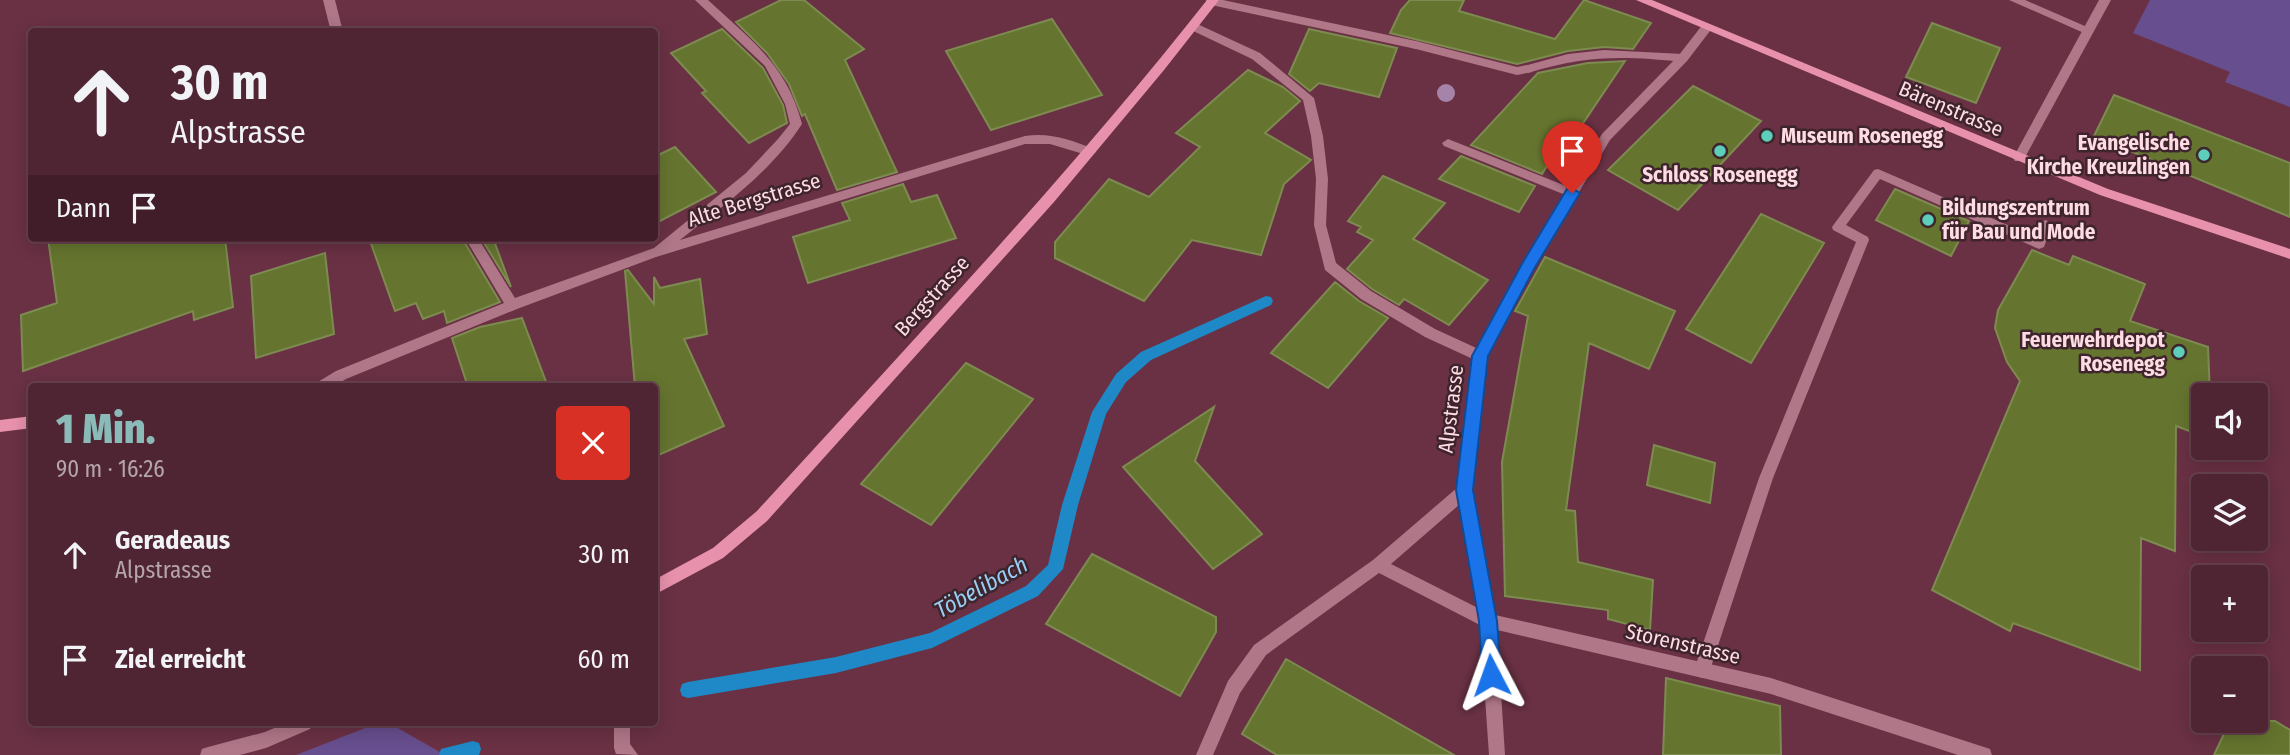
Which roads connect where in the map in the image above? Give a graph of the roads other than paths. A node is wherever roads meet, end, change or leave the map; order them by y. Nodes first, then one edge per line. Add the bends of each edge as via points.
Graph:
1 (329, 0) edge
2 (701, 0) edge
3 (1642, 0) edge
4 (2015, 0) edge
5 (2105, 0) edge
6 (1212, 1) edge
7 (1193, 26) junction
8 (1707, 27) junction
9 (333, 28) edge
10 (2088, 30) junction
11 (1683, 58) junction
12 (1448, 143) dead end
13 (1090, 152) junction
14 (2019, 158) junction
15 (1572, 193) junction
16 (2046, 225) dead end
17 (473, 242) edge
18 (652, 253) junction
19 (2290, 254) edge
20 (512, 305) junction
21 (1480, 356) junction
22 (328, 383) edge
23 (28, 422) edge
24 (0, 426) edge
25 (1465, 490) junction
26 (1378, 565) junction
27 (658, 586) edge
28 (1488, 621) junction
29 (1702, 670) junction
30 (297, 726) edge
31 (622, 726) edge
32 (622, 753) edge
33 (208, 755) edge
34 (1204, 755) edge
35 (1497, 755) edge
36 (1984, 755) edge

1 - 9 street
2 - 18 street via 769,64 791,104 796,124 784,143 731,193
3 - 8 main road, Bärenstrasse
4 - 10 street
5 - 10 street
6 - 7 main road, Bergstrasse
6 - 11 street via 1517,71 1557,58 1607,51
7 - 13 main road, Bergstrasse
7 - 21 street via 1256,56 1308,98 1322,178 1320,225 1330,266 1366,295
8 - 11 street, Alpstrasse
8 - 14 main road, Bärenstrasse
10 - 14 street
11 - 15 street, Alpstrasse via 1606,137
12 - 15 street
13 - 18 street, Alte Bergstrasse via 1038,137
13 - 27 main road, Bergstrasse via 762,516 718,553
14 - 19 main road, Bärenstrasse via 2140,205
15 - 21 street, Alpstrasse
16 - 29 street via 2039,244 1878,173 1838,227 1863,240 1766,478
17 - 20 street
18 - 20 street, Alte Bergstrasse
20 - 22 street, Alte Bergstrasse
21 - 25 street, Alpstrasse
23 - 24 main road
25 - 26 street
25 - 28 street, Alpstrasse
26 - 28 street, Storenstrasse
26 - 34 street via 1260,650 1234,687
28 - 29 street, Storenstrasse
28 - 35 street, Alpstrasse
29 - 36 street, Storenstrasse via 1771,686
30 - 33 street via 266,740
31 - 32 street

